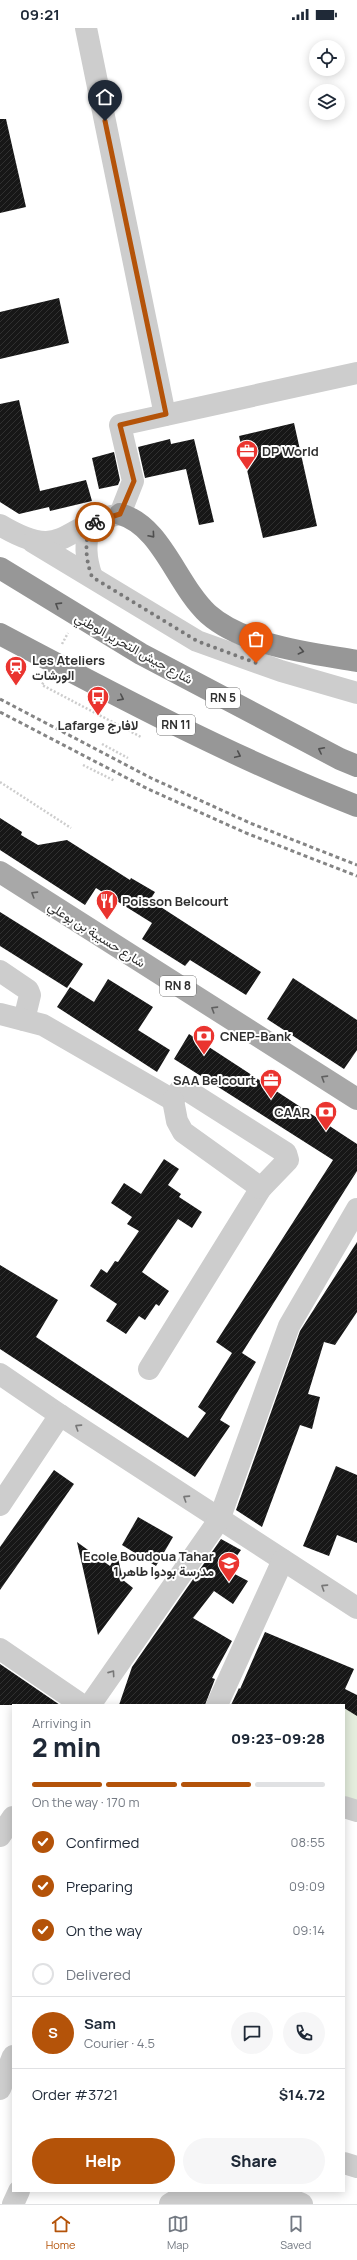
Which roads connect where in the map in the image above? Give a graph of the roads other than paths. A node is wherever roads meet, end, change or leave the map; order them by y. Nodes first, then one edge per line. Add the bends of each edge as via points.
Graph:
1 (86, 28) edge
2 (357, 373) edge
3 (166, 414) junction
4 (120, 514) junction
5 (90, 524) junction
6 (0, 525) edge
7 (32, 541) junction
8 (0, 568) edge
9 (92, 577) junction
10 (0, 634) edge
11 (357, 661) edge
12 (357, 693) edge
13 (357, 766) edge
14 (357, 806) edge
15 (0, 872) edge
16 (0, 971) edge
17 (0, 1014) edge
18 (24, 1020) junction
19 (357, 1099) edge
20 (173, 1100) junction
21 (261, 1188) junction
22 (357, 1209) edge
23 (149, 1369) dead end
24 (0, 1374) edge
25 (60, 1415) junction
26 (0, 1505) edge
27 (219, 1520) junction
28 (283, 1560) junction
29 (357, 1608) edge
30 (0, 1649) edge
31 (81, 1704) edge
32 (91, 1704) edge
33 (217, 1704) edge
34 (345, 1806) edge
35 (357, 1811) edge
36 (12, 1818) edge
37 (0, 1836) edge
38 (12, 2059) edge
39 (0, 2089) edge
40 (345, 2163) edge
41 (357, 2167) edge
42 (19, 2192) edge
43 (277, 2196) edge
44 (13, 2204) edge
45 (170, 2204) edge
46 (302, 2204) edge

1 - 3 street
2 - 3 street
3 - 4 street via 120,425 134,481
4 - 5 street
4 -> 11 highway via 131,517 148,531 191,596 210,615 228,627 263,642
5 - 7 street via 59,541
5 - 9 street via 86,556
6 - 7 street
7 - 9 street
13 -> 8 highway, شارع جيش التحرير الوطني / RN 5 via 141,654
9 - 12 street via 197,641 281,672
10 -> 14 highway, RN 11 via 113,694 238,755
19 -> 15 main road, شارع حسيبة بن بوعلي / RN 8
16 - 18 street via 28,990 30,995
17 - 18 street
18 - 20 street via 43,1025
20 - 21 street via 177,1121 183,1132
20 - 21 street via 182,1087 286,1153 288,1160
21 - 23 street
22 - 27 street via 289,1326
24 - 25 street
25 - 26 street
27 -> 25 street
27 - 28 street
32 -> 27 street
29 -> 28 street
28 - 33 street
30 - 31 street
34 - 35 street
36 - 37 street
38 - 39 street
40 - 41 street
42 - 44 street
43 - 45 street via 201,2194 180,2198
43 - 46 street

